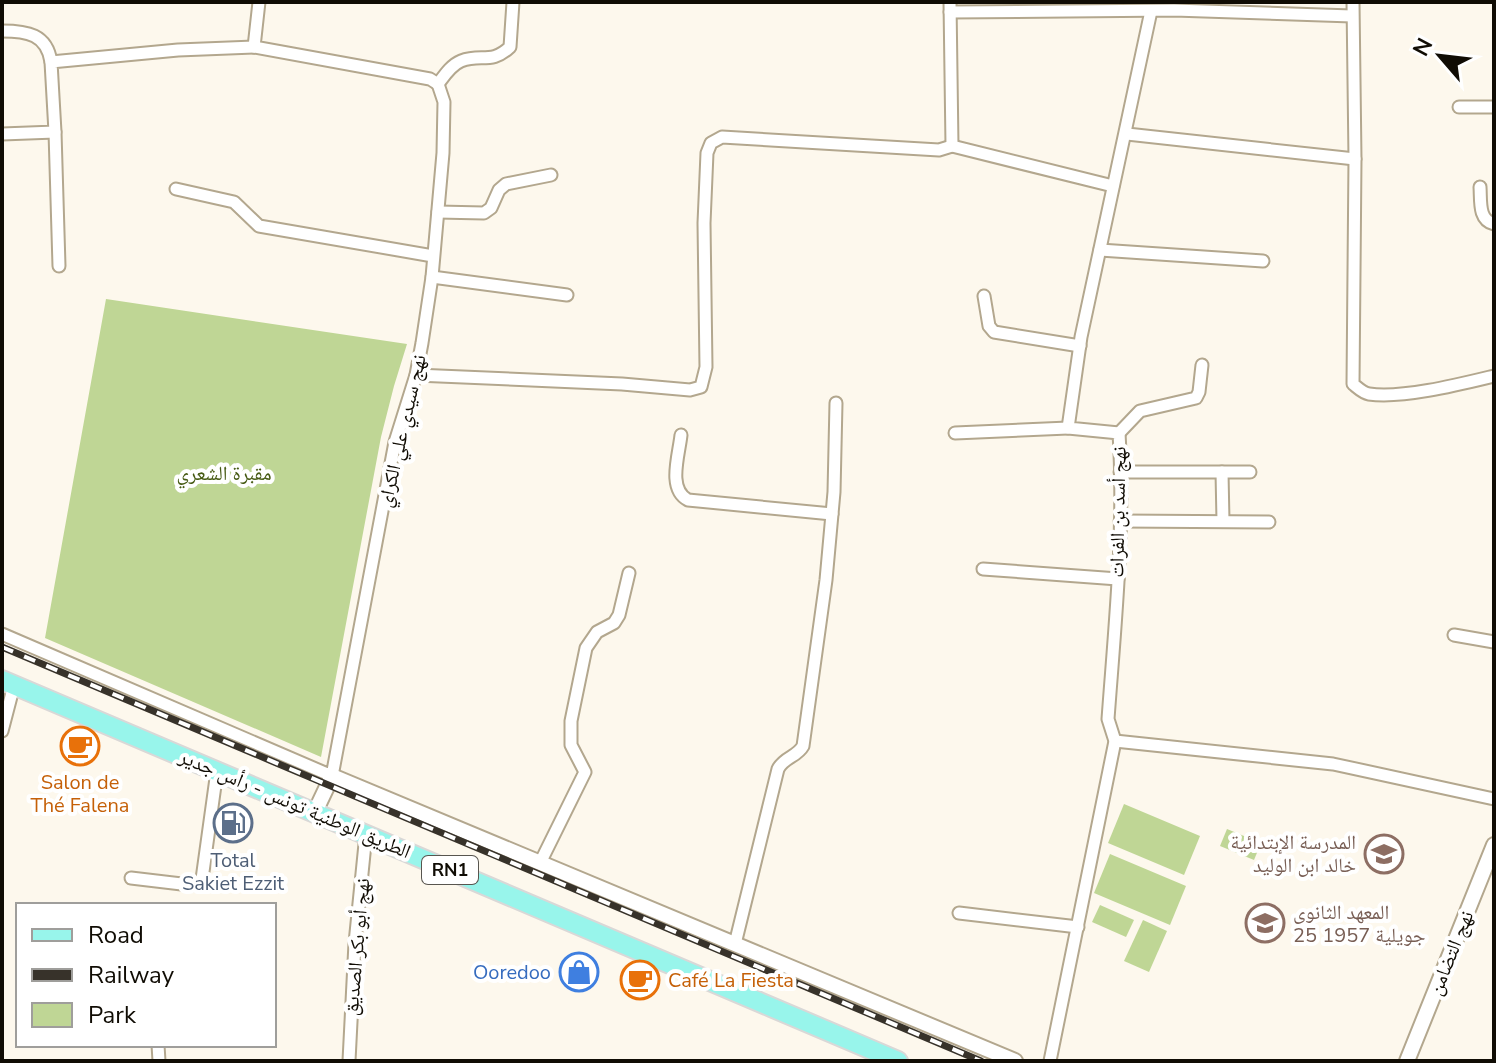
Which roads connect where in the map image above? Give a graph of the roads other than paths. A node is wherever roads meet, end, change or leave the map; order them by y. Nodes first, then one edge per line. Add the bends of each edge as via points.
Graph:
1 (259, 2) edge
2 (513, 2) edge
3 (1353, 2) edge
4 (950, 7) edge
5 (1151, 11) junction
6 (1352, 16) junction
7 (2, 31) edge
8 (254, 47) junction
9 (51, 62) junction
10 (438, 84) junction
11 (1459, 107) dead end
12 (1494, 107) edge
13 (55, 132) junction
14 (2, 134) edge
15 (1127, 134) junction
16 (952, 146) junction
17 (1355, 159) junction
18 (551, 175) dead end
19 (1113, 186) junction
20 (1480, 187) dead end
21 (176, 189) dead end
22 (438, 212) junction
23 (1494, 224) edge
24 (1100, 250) junction
25 (433, 256) junction
26 (1263, 261) dead end
27 (59, 266) dead end
28 (432, 277) junction
29 (567, 295) dead end
30 (984, 296) dead end
31 (1080, 346) junction
32 (1202, 365) dead end
33 (416, 375) junction
34 (1494, 376) edge
35 (836, 403) dead end
36 (1068, 428) junction
37 (955, 433) dead end
38 (1119, 433) junction
39 (681, 435) dead end
40 (1120, 472) junction
41 (1222, 472) junction
42 (1250, 472) dead end
43 (832, 514) junction
44 (1120, 521) junction
45 (1223, 521) junction
46 (1269, 522) dead end
47 (983, 569) dead end
48 (629, 573) dead end
49 (1118, 579) junction
50 (2, 634) edge
51 (1454, 635) dead end
52 (1494, 642) edge
53 (8, 683) edge
54 (2, 731) edge
55 (1115, 741) junction
56 (217, 771) junction
57 (332, 776) junction
58 (1493, 797) edge
59 (315, 812) junction
60 (366, 834) junction
61 (1494, 845) edge
62 (540, 863) junction
63 (131, 878) dead end
64 (959, 913) dead end
65 (1078, 927) junction
66 (735, 944) junction
67 (349, 1061) edge
68 (898, 1061) edge
69 (1015, 1061) edge
70 (1050, 1061) edge
71 (1407, 1061) edge

1 - 8 street
2 - 10 street via 510,47 494,58 464,59
3 - 6 street
4 - 5 street
4 - 16 street
5 - 6 street
5 - 15 street
6 - 17 street
7 - 9 street via 34,35 49,49
8 - 9 street
8 - 10 street
9 - 13 street
10 - 22 street, نهج سيدي علي الكراي via 444,102
11 - 12 street
13 - 14 street
13 - 27 street
15 - 17 street
15 - 19 street
16 - 19 street
16 - 33 street via 939,150 728,135 711,143 704,223 706,367 696,390
17 - 34 street via 1353,384 1366,394 1396,393
18 - 22 street via 506,184 484,213
19 - 24 street
20 - 23 street via 1483,217
21 - 25 street via 234,202 259,226
22 - 25 street, نهج سيدي علي الكراي
24 - 26 street
24 - 31 street
25 - 28 street, نهج سيدي علي الكراي
28 - 29 street
28 - 33 street, نهج سيدي علي الكراي
30 - 31 street via 994,332
31 - 36 street
32 - 38 street via 1196,398 1140,411
33 - 57 street, نهج سيدي علي الكراي via 395,442
35 - 43 street
36 - 37 street, نهج أسد بن الفرات
36 - 38 street, نهج أسد بن الفرات
38 - 40 street, نهج أسد بن الفرات
39 - 43 street via 676,487 681,497
40 - 41 street
40 - 44 street, نهج أسد بن الفرات
41 - 42 street
41 - 45 street
43 - 66 street via 803,746 778,769
44 - 45 street
44 - 49 street, نهج أسد بن الفرات
45 - 46 street
47 - 49 street
48 - 62 street via 619,615 586,648 571,721 571,745 585,772
49 - 55 street, نهج أسد بن الفرات via 1108,719
50 - 57 street
51 - 52 street
53 - 54 street
53 - 56 main road, الطريق الوطنية تونس - رأس جدير / RN1
55 - 58 street via 1333,764
55 - 65 street, نهج أسد بن الفرات
56 - 59 main road, الطريق الوطنية تونس - رأس جدير / RN1
56 - 63 street via 198,884
57 - 59 street
57 - 62 street
59 - 60 main road, الطريق الوطنية تونس - رأس جدير / RN1
60 - 67 street, نهج أبو بكر الصديق
60 - 68 main road, الطريق الوطنية تونس - رأس جدير / RN1
61 - 71 street, نهج التضامن
62 - 66 street
64 - 65 street
65 - 70 street, نهج أسد بن الفرات
66 - 69 street

